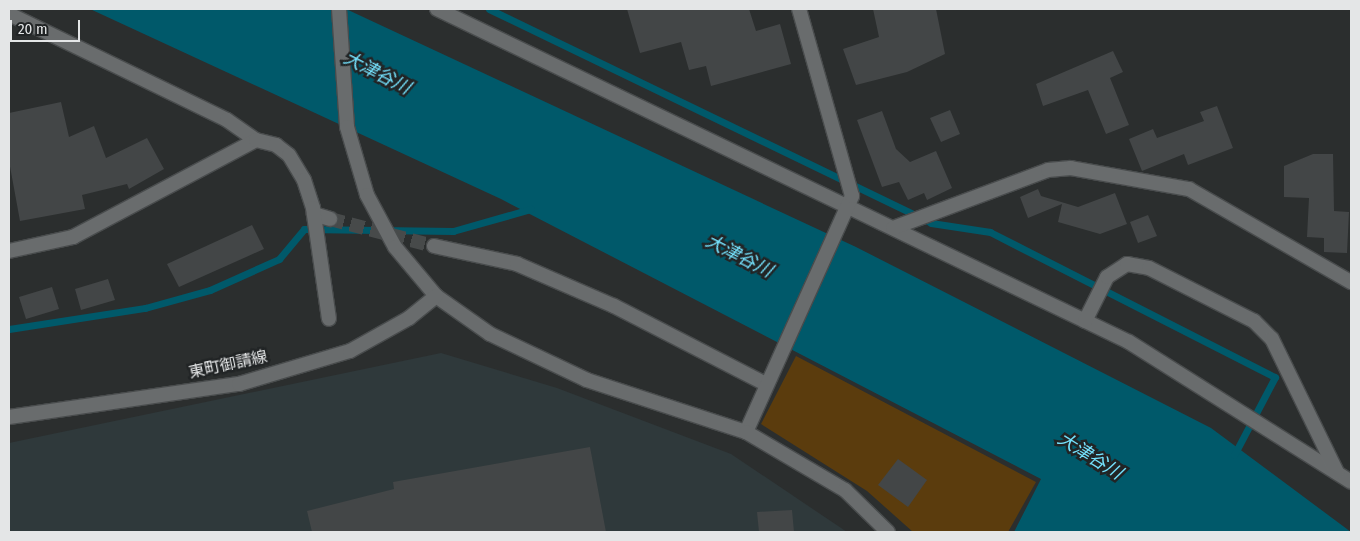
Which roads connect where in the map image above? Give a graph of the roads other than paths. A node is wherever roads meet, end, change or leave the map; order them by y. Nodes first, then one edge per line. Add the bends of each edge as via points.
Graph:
1 (339, 9) edge
2 (437, 9) edge
3 (799, 9) edge
4 (9, 14) edge
5 (256, 140) junction
6 (849, 207) junction
7 (314, 214) junction
8 (330, 219) tunnel mouth
9 (893, 228) junction
10 (434, 246) tunnel mouth
11 (9, 251) edge
12 (1351, 282) edge
13 (436, 296) junction
14 (329, 319) dead end
15 (1085, 321) junction
16 (766, 384) junction
17 (9, 417) edge
18 (746, 432) junction
19 (1338, 473) junction
20 (1351, 482) edge
21 (888, 532) edge

1 - 13 street via 347,127 367,195 395,247
2 - 6 street
3 - 6 street via 847,168
4 - 5 street via 227,120
5 - 7 street via 276,146 289,155 304,180
5 - 11 street via 73,237
6 - 9 street
6 - 16 street
7 - 8 street
7 - 14 street
9 - 12 street via 1048,170 1071,168 1189,189
9 - 15 street
10 - 16 street via 517,264 614,306
13 - 17 street, 東町御請線 via 409,318 350,351 239,384
13 - 18 street via 490,334 588,380
15 - 19 street via 1226,401
15 - 19 street via 1107,277 1127,264 1148,268 1254,321 1272,339
16 - 18 street
18 - 21 street via 846,490
19 - 20 street

